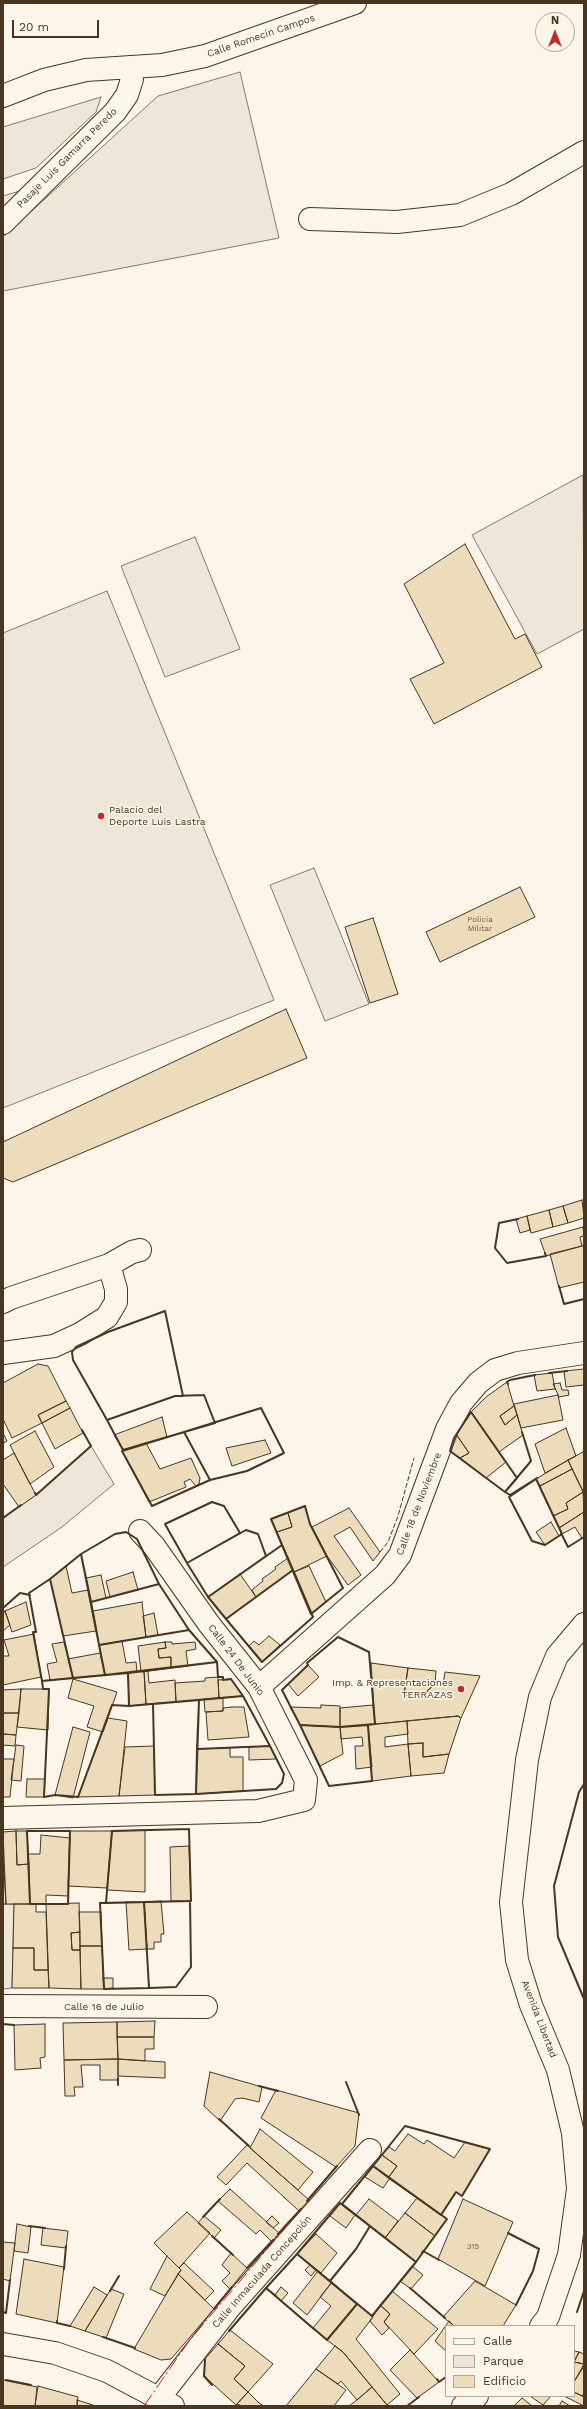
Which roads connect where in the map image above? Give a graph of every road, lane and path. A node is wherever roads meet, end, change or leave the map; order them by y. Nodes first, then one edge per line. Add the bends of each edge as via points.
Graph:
1 (355, 3) edge
2 (130, 67) junction
3 (3, 96) edge
4 (584, 152) edge
5 (310, 219) dead end
6 (3, 223) edge
7 (140, 1250) dead end
8 (109, 1265) junction
9 (3, 1302) edge
10 (3, 1353) edge
11 (584, 1353) edge
12 (140, 1531) dead end
13 (584, 1624) edge
14 (259, 1687) junction
15 (3, 1818) edge
16 (3, 2006) edge
17 (206, 2007) dead end
18 (370, 2150) dead end
19 (542, 2325) edge
20 (3, 2344) edge
21 (475, 2397) edge
22 (166, 2402) edge
23 (463, 2406) edge

1 - 2 street, Calle Romecín Campos via 205,56 162,65
2 - 3 street, Calle Romecín Campos via 86,70 44,80
2 - 6 street, Pasaje Luis Gamarra Peredo via 132,80 127,95 115,112
4 - 5 street via 511,194 460,215 397,222
7 - 8 street
8 - 9 street
8 - 10 street via 116,1289 116,1302 106,1317 80,1334 54,1346
11 - 14 street, Calle 18 de Noviembre via 518,1363 495,1370 478,1383 461,1404 447,1429 400,1555 385,1575
12 - 14 street, Calle 24 De Junio via 154,1546 209,1624
13 - 19 street, Avenida Libertad via 557,1656 540,1697 527,1760 511,1902 517,1960 531,2005 558,2070 573,2133 578,2189 569,2254 548,2317
14 - 15 street, Calle 24 De Junio via 306,1780 304,1800 258,1811
16 - 17 street, Calle 16 de Julio
18 - 22 street, Calle Inmaculada Concepción via 230,2307
20 - 22 street via 54,2353 107,2371
21 - 23 street

